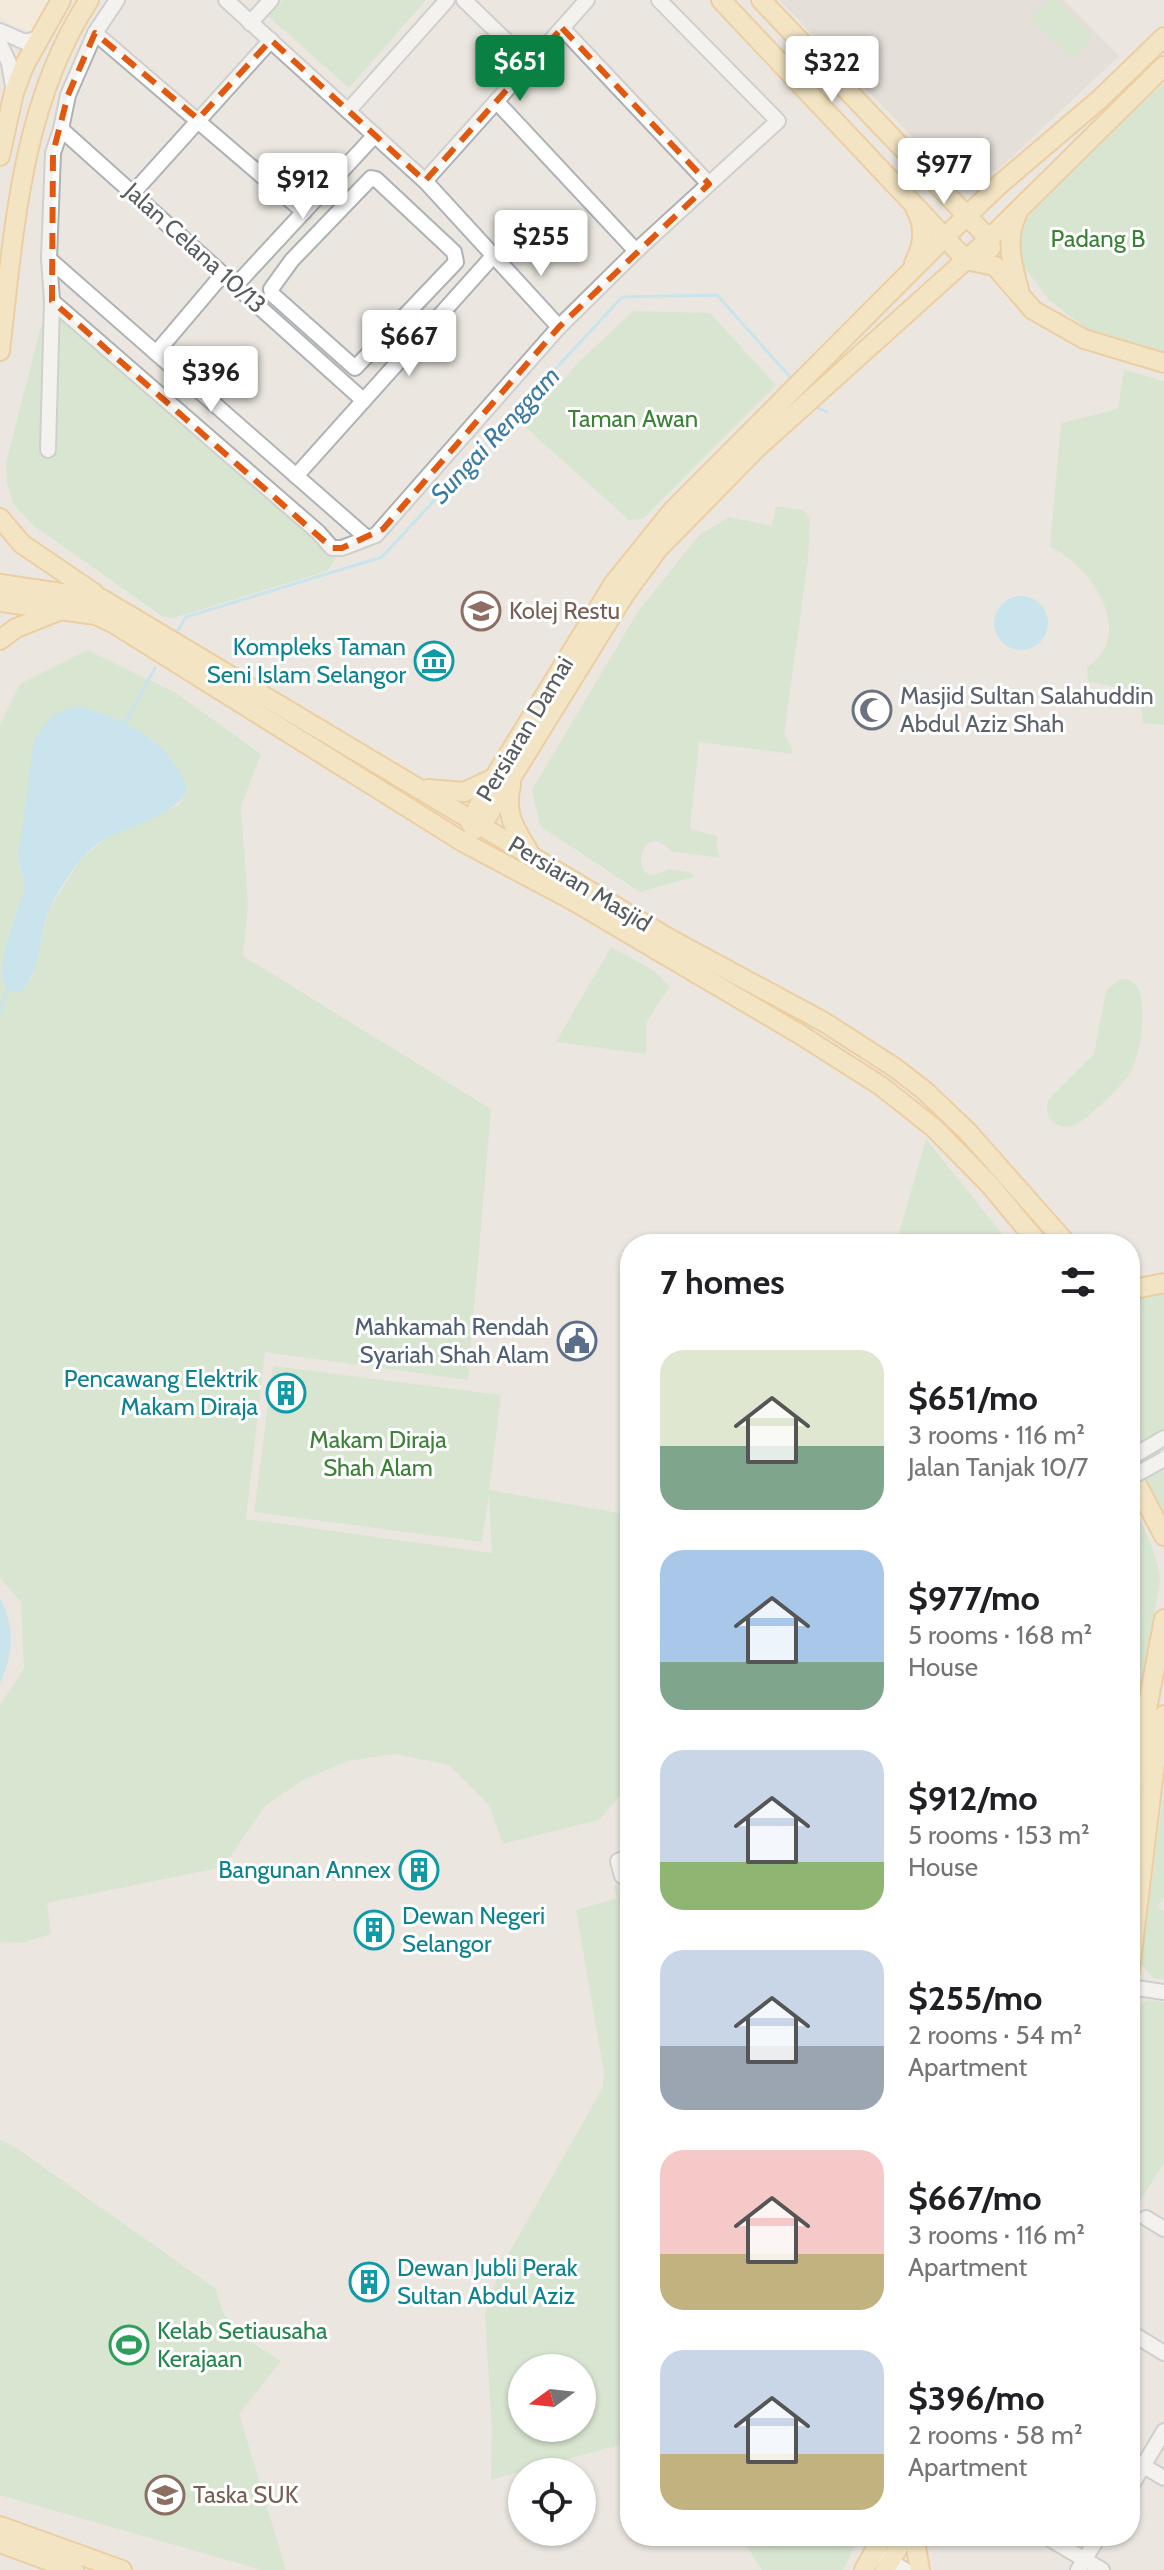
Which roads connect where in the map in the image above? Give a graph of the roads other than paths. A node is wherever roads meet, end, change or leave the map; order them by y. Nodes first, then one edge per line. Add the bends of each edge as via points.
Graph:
1 (61, 0) edge
2 (89, 0) edge
3 (117, 0) edge
4 (226, 0) edge
5 (271, 0) edge
6 (447, 0) edge
7 (464, 0) edge
8 (587, 0) edge
9 (659, 0) edge
10 (721, 0) edge
11 (761, 0) edge
12 (250, 23) junction
13 (562, 28) junction
14 (0, 31) edge
15 (95, 33) junction
16 (1164, 37) edge
17 (40, 38) junction
18 (271, 40) junction
19 (0, 44) edge
20 (529, 63) junction
21 (1164, 66) edge
22 (14, 92) junction
23 (496, 101) junction
24 (348, 111) junction
25 (198, 119) junction
26 (61, 129) junction
27 (375, 135) junction
28 (0, 156) edge
29 (933, 180) junction
30 (425, 181) junction
31 (709, 184) junction
32 (999, 185) junction
33 (323, 192) junction
34 (133, 193) junction
35 (912, 203) junction
36 (341, 209) junction
37 (1019, 210) junction
38 (304, 212) junction
39 (968, 216) junction
40 (945, 237) junction
41 (989, 239) junction
42 (275, 243) junction
43 (636, 251) junction
44 (494, 255) junction
45 (49, 259) junction
46 (292, 260) junction
47 (966, 260) junction
48 (995, 266) junction
49 (223, 274) junction
50 (906, 276) junction
51 (236, 285) junction
52 (933, 289) junction
53 (1020, 293) junction
54 (427, 295) junction
55 (52, 301) junction
56 (444, 310) junction
57 (559, 327) junction
58 (394, 330) junction
59 (412, 346) junction
60 (0, 351) edge
61 (156, 353) junction
62 (1164, 363) edge
63 (363, 400) junction
64 (48, 450) dead end
65 (296, 476) junction
66 (0, 518) edge
67 (367, 538) junction
68 (650, 548) junction
69 (0, 584) edge
70 (102, 599) junction
71 (0, 602) edge
72 (62, 610) junction
73 (0, 640) edge
74 (513, 776) junction
75 (494, 778) junction
76 (421, 787) junction
77 (402, 802) junction
78 (475, 823) junction
79 (529, 852) junction
80 (572, 900) junction
81 (1031, 1234) edge
82 (1058, 1234) edge
83 (1164, 1283) edge
84 (1140, 1288) edge
85 (1164, 1438) edge
86 (1140, 1452) edge
87 (1164, 1459) edge
88 (1140, 1472) edge
89 (1140, 1490) edge
90 (1164, 1536) edge
91 (1164, 1619) edge
92 (1164, 1715) edge
93 (1140, 1746) edge
94 (1140, 1887) edge
95 (1140, 1988) edge
96 (1164, 1992) edge
97 (1146, 2218) dead end
98 (1164, 2229) edge
99 (1140, 2338) edge
100 (1164, 2353) edge
101 (1164, 2431) edge
102 (1140, 2464) edge
103 (1144, 2466) junction
104 (1140, 2472) edge
105 (1164, 2478) edge
106 (0, 2526) edge
107 (0, 2543) edge
108 (916, 2546) edge
109 (1057, 2546) edge
110 (1093, 2546) edge
111 (888, 2558) edge
112 (1081, 2565) edge
113 (74, 2570) edge
114 (122, 2570) edge
115 (864, 2570) edge
116 (920, 2570) edge
117 (1102, 2570) edge

1 - 17 main road
2 - 60 main road via 40,101 21,187
3 - 15 street
4 - 12 street
5 - 12 street
6 - 24 street
7 - 20 street
8 - 13 street
9 - 31 street via 778,121
10 - 35 main road
11 - 29 main road
12 - 18 street
13 - 20 street
13 - 31 street
14 - 17 street via 25,42
15 - 25 street
15 - 26 street via 68,95
16 - 32 main road, Persiaran Damai
17 - 22 main road
18 - 24 street
18 - 25 street
19 - 22 street
20 - 23 street
21 - 37 main road, Persiaran Damai
22 - 28 main road
23 - 30 street
23 - 43 street
24 - 27 street
25 - 34 street
25 - 38 street
26 - 34 street, Jalan Celana 10/13
26 - 45 street via 53,153
27 - 30 street
27 - 33 street
29 - 32 main road via 965,197
29 - 39 main road
30 - 44 street
31 - 43 street
32 - 39 main road, Persiaran Damai
33 - 36 street
33 - 38 street
34 - 49 street, Jalan Celana 10/13
35 - 40 main road
35 - 50 main road via 923,240
36 - 46 street
36 - 54 street via 366,181 376,179 454,252 456,262
37 - 41 main road, Persiaran Damai
37 - 53 main road via 1010,257
38 - 42 street
39 - 40 main road, Persiaran Damai
39 - 41 main road
40 - 47 main road
40 - 50 main road, Persiaran Damai
41 - 47 main road, Persiaran Damai
41 - 48 main road
42 - 46 street
42 - 51 street
43 - 57 street
44 - 56 street
44 - 57 street
45 - 55 street
45 - 61 street
46 - 58 street via 273,283 272,294 353,367 359,367
47 - 48 main road
47 - 52 main road, Persiaran Damai
48 - 53 main road
49 - 51 street, Jalan Celana 10/13
49 - 61 street
50 - 68 main road, Persiaran Damai via 673,510
51 - 63 street, Jalan Celana 10/13
52 - 53 main road via 976,274
52 - 68 main road, Persiaran Damai
53 - 62 main road via 1033,310 1084,339
54 - 56 street
54 - 58 street
55 - 64 street
55 - 67 street via 332,548
56 - 59 street
57 - 67 street via 383,529
58 - 59 street
59 - 63 street
61 - 65 street
63 - 65 street
65 - 67 street
66 - 70 main road via 22,544
68 - 74 main road, Persiaran Damai
68 - 75 main road, Persiaran Damai via 614,583
69 - 70 main road, Persiaran Masjid
70 - 76 main road, Persiaran Masjid
71 - 72 main road, Persiaran Masjid
72 - 73 main road
72 - 77 main road, Persiaran Masjid via 113,623
74 - 78 main road, Persiaran Damai via 487,817
74 - 79 main road via 509,818
75 - 76 main road via 464,792
75 - 78 main road, Persiaran Damai
76 - 78 main road, Persiaran Masjid
77 - 78 main road via 459,826
77 - 80 main road, Persiaran Masjid via 463,842
78 - 79 main road, Persiaran Masjid
78 - 80 main road via 479,841
79 - 82 main road, Persiaran Masjid via 894,1067 968,1132
80 - 81 main road, Persiaran Masjid via 881,1086 934,1128
83 - 84 main road
85 - 86 street
87 - 88 street, bridge
89 - 90 main road
91 - 93 main road
92 - 94 main road
95 - 96 street
97 - 98 street
99 - 100 street
101 - 103 street
102 - 103 street
103 - 104 street
103 - 105 street
106 - 114 main road
107 - 113 main road
108 - 116 main road
109 - 112 street
110 - 112 street
111 - 115 main road
112 - 117 street

